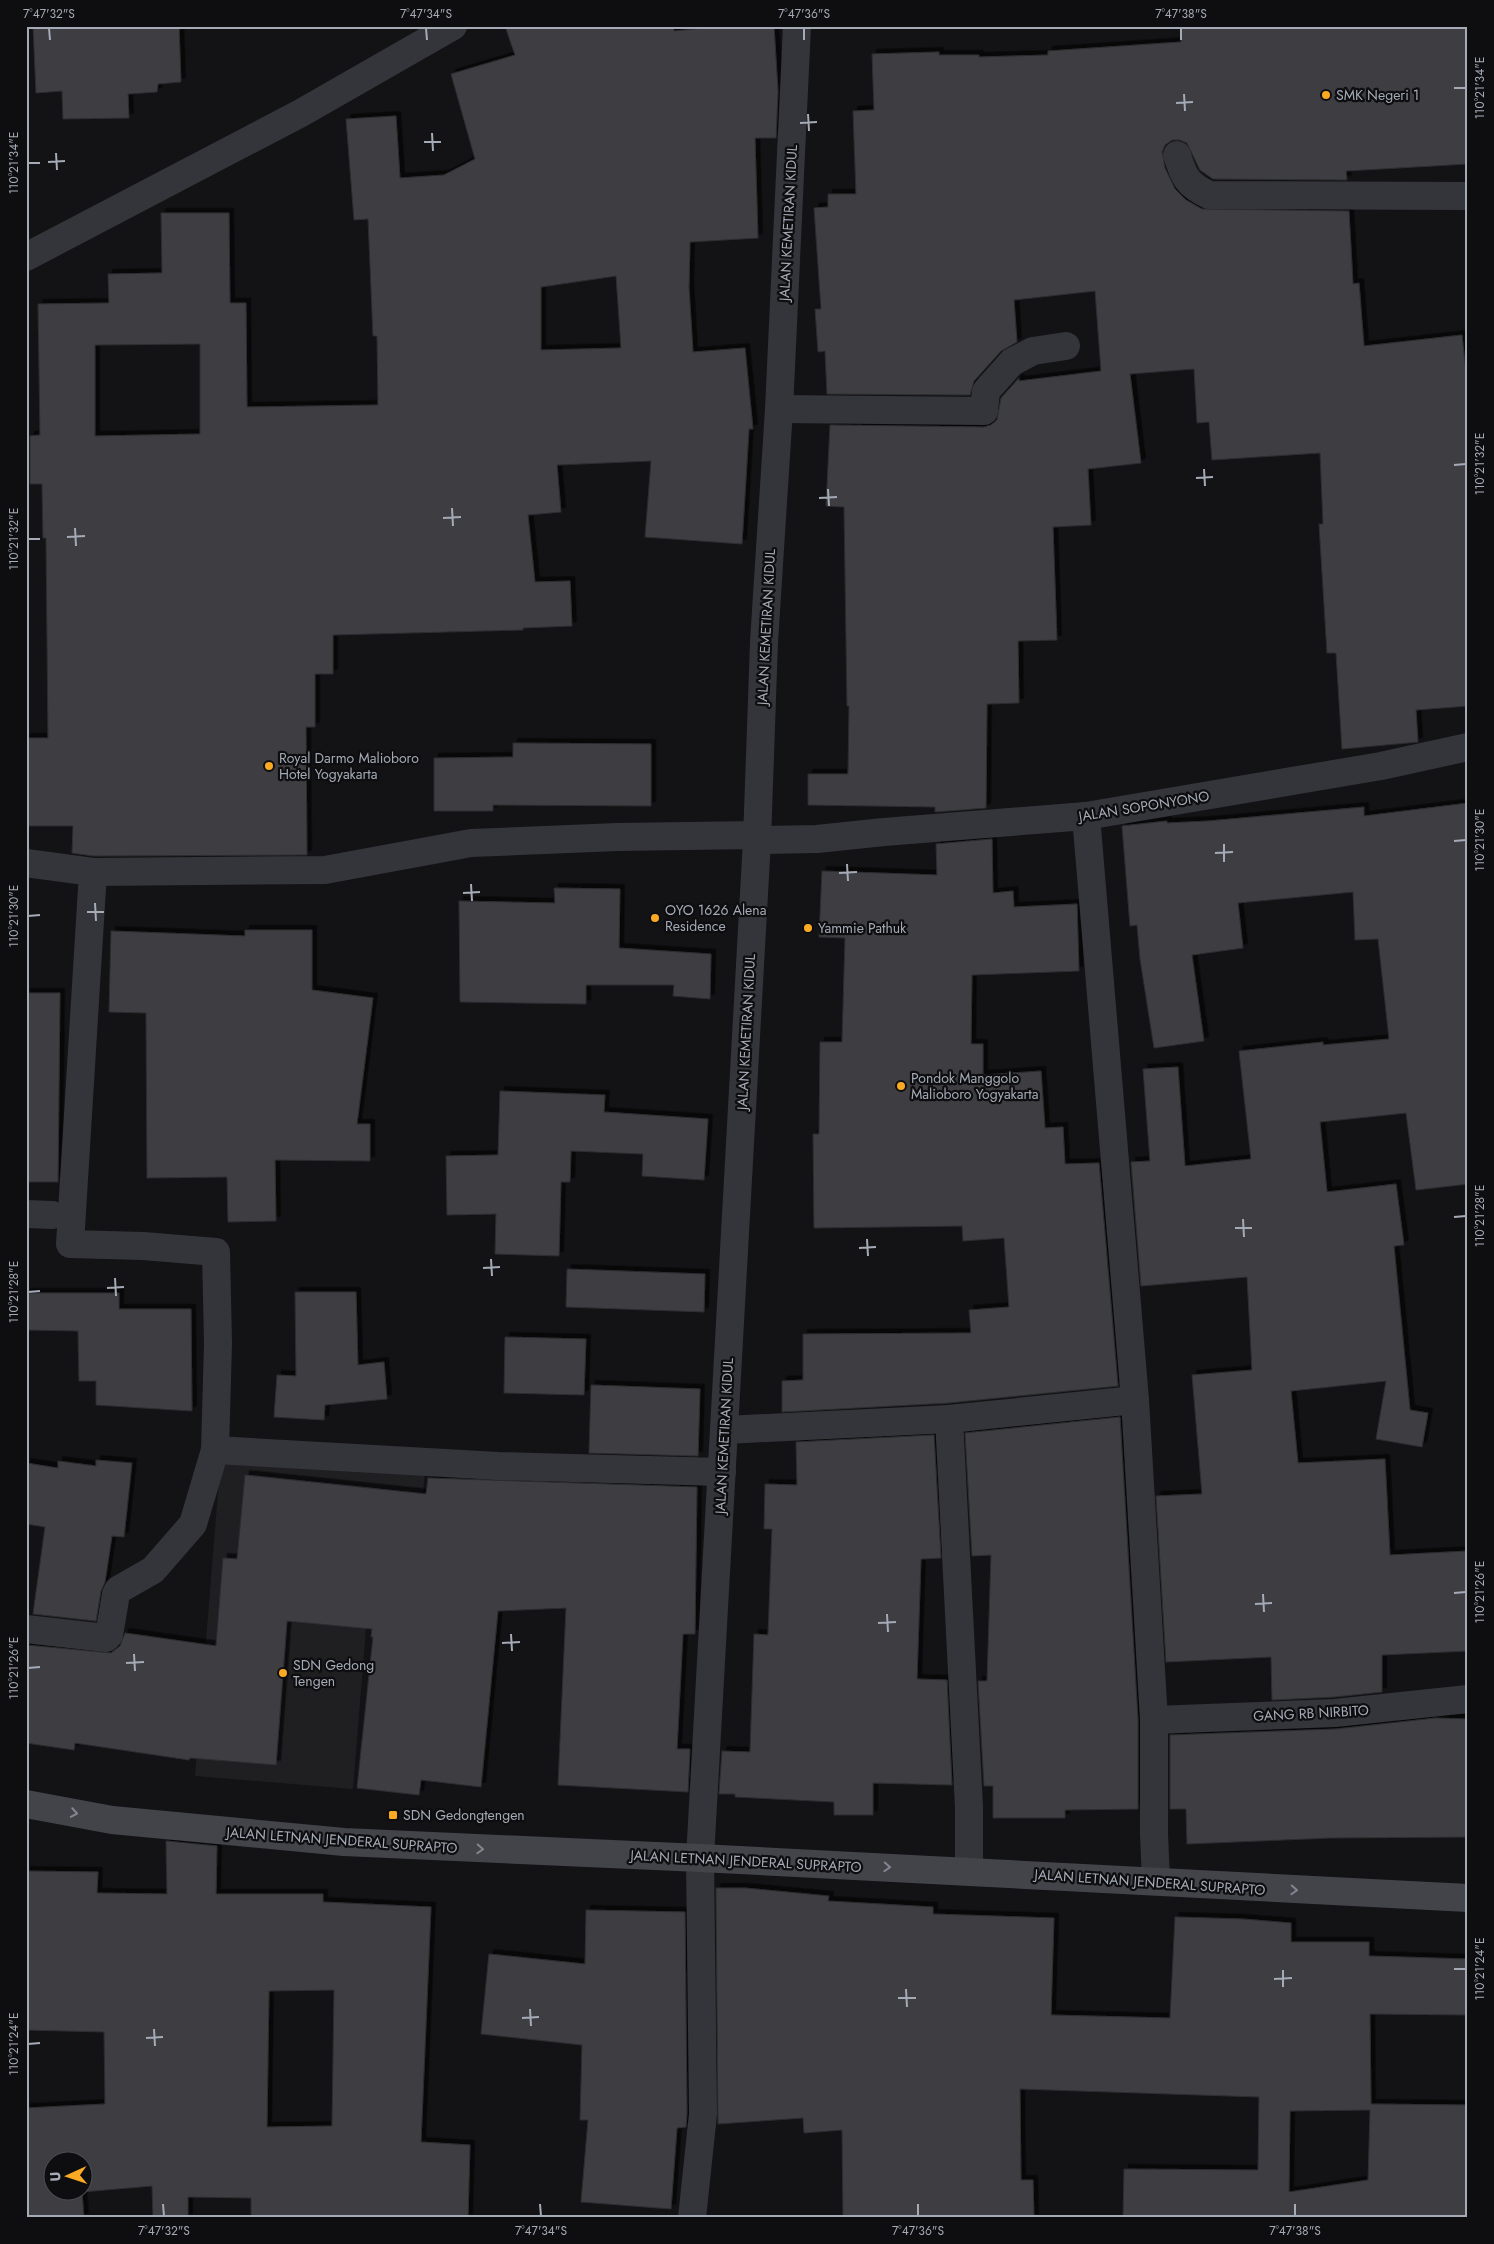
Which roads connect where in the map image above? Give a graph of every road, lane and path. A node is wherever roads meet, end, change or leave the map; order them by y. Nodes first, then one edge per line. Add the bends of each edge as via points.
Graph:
1 (452, 26) edge
2 (797, 26) edge
3 (1177, 155) dead end
4 (1468, 196) edge
5 (26, 258) edge
6 (1066, 346) dead end
7 (778, 409) junction
8 (1468, 747) edge
9 (1086, 816) junction
10 (757, 838) junction
11 (26, 863) edge
12 (93, 872) junction
13 (1135, 1400) junction
14 (949, 1419) junction
15 (725, 1430) junction
16 (215, 1450) junction
17 (722, 1472) junction
18 (26, 1629) edge
19 (1468, 1699) edge
20 (1154, 1720) junction
21 (26, 1804) edge
22 (700, 1858) junction
23 (969, 1871) junction
24 (1156, 1881) junction
25 (1468, 1898) edge
26 (692, 2218) edge

1 - 5 street via 301,113
2 - 7 street, JALAN KEMETIRAN KIDUL
3 - 4 street via 1184,176 1194,188 1209,195
6 - 7 street via 1033,350 1012,362 986,391 984,411
7 - 10 street, JALAN KEMETIRAN KIDUL via 764,642
8 - 9 street, JALAN SOPONYONO via 1381,766
9 - 10 street, JALAN SOPONYONO via 817,839
9 - 13 street
10 - 12 street, JALAN SOPONYONO via 617,837 471,843 325,870
10 - 15 street, JALAN KEMETIRAN KIDUL
11 - 12 street, JALAN SOPONYONO
12 - 16 street via 70,1244 216,1252
13 - 14 street
13 - 20 street
14 - 15 street
14 - 23 street via 969,1807
15 - 17 street, JALAN KEMETIRAN KIDUL
16 - 17 street via 498,1466
16 - 18 street via 193,1524 153,1570 118,1590 106,1638
17 - 22 street, JALAN KEMETIRAN KIDUL
19 - 20 street, GANG RB NIRBITO via 1335,1713
20 - 24 street
21 -> 22 main road, JALAN LETNAN JENDERAL SUPRAPTO via 112,1820 344,1842
22 -> 23 main road, JALAN LETNAN JENDERAL SUPRAPTO
22 - 26 street, JALAN KEMETIRAN KIDUL via 703,2114
23 - 24 main road, JALAN LETNAN JENDERAL SUPRAPTO
24 -> 25 main road, JALAN LETNAN JENDERAL SUPRAPTO

